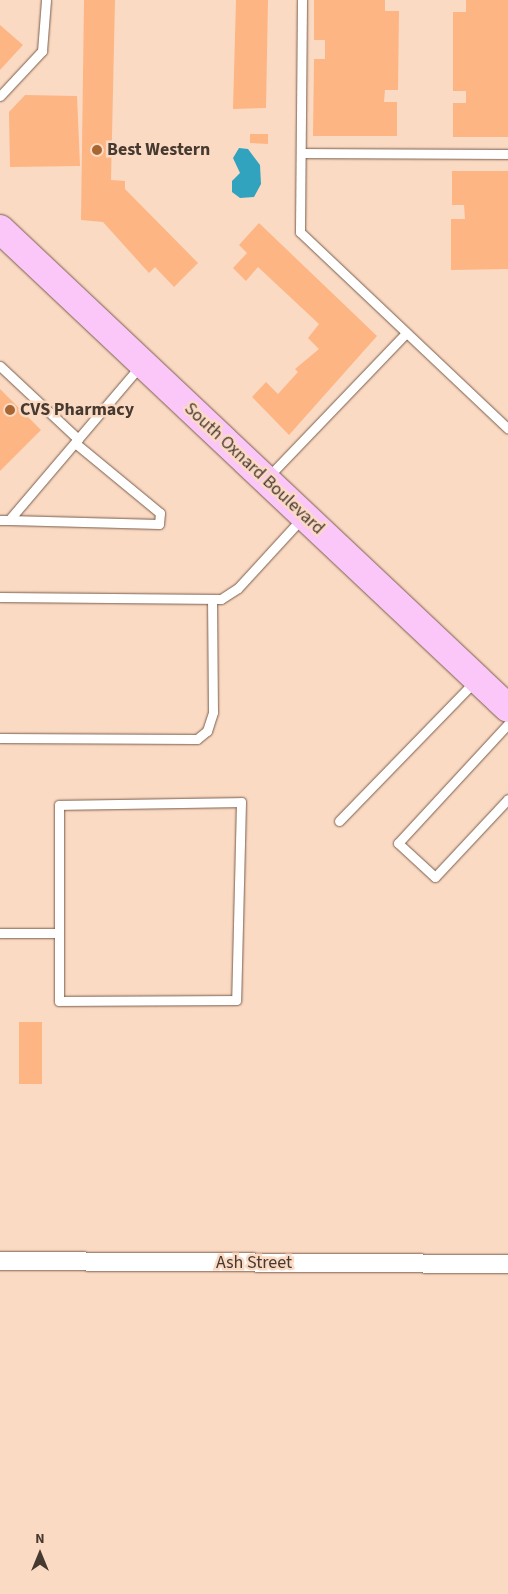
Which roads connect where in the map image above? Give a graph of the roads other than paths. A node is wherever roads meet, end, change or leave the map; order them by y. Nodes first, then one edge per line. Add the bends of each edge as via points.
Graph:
1 (46, 0) edge
2 (302, 0) edge
3 (0, 96) edge
4 (301, 153) junction
5 (508, 154) edge
6 (0, 229) edge
7 (406, 332) junction
8 (142, 364) junction
9 (0, 366) edge
10 (508, 429) edge
11 (77, 441) junction
12 (265, 480) junction
13 (304, 516) junction
14 (4, 520) edge
15 (0, 597) edge
16 (212, 599) junction
17 (477, 679) junction
18 (508, 708) edge
19 (508, 724) edge
20 (0, 738) edge
21 (508, 799) edge
22 (339, 821) dead end
23 (0, 933) edge
24 (57, 933) junction
25 (0, 1261) edge
26 (508, 1264) edge

1 - 3 lane via 42,51
2 - 4 lane
4 - 5 lane
4 - 7 lane via 300,232
6 - 8 main road, South Oxnard Boulevard
7 - 10 lane
7 - 12 lane
8 - 11 lane
8 - 12 main road, South Oxnard Boulevard
9 - 11 lane
11 - 14 lane
11 - 14 lane via 160,513 159,524
12 - 13 main road, South Oxnard Boulevard
13 - 16 lane via 238,588
13 - 17 main road, South Oxnard Boulevard
15 - 16 lane
16 - 20 lane via 213,712 207,731 197,739
17 - 18 main road, South Oxnard Boulevard
17 - 22 lane
19 - 21 lane via 398,843 435,878
23 - 24 lane
24 - 24 lane via 58,805 241,802 236,1000 59,1001
25 - 26 street, Ash Street

